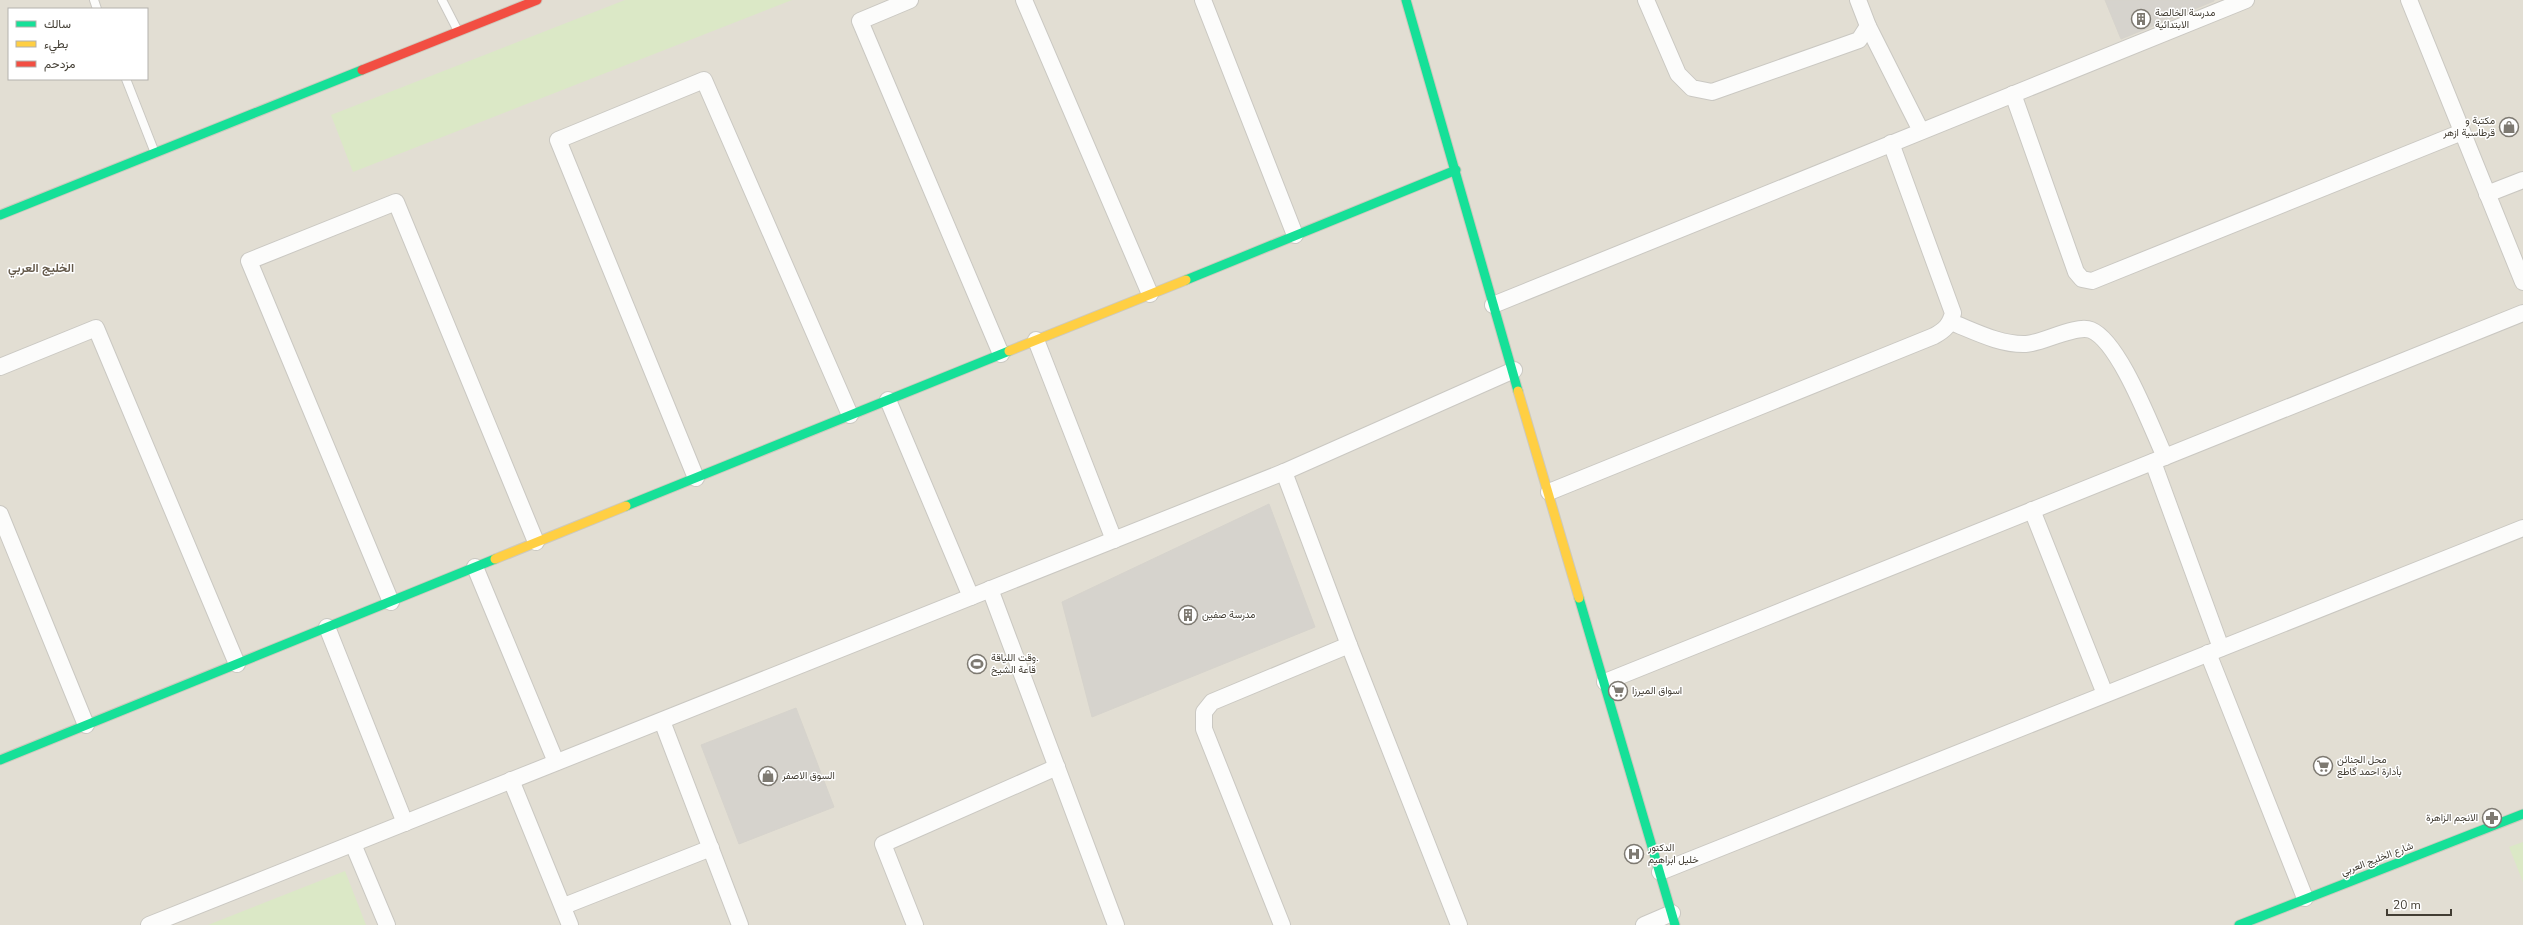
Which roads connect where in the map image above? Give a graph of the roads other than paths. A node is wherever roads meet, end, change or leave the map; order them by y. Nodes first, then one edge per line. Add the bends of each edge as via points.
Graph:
1 (442, 0) edge
2 (537, 0) edge
3 (910, 0) edge
4 (1024, 0) edge
5 (1203, 0) edge
6 (1406, 0) edge
7 (1646, 0) edge
8 (1858, 0) edge
9 (2246, 0) edge
10 (2409, 0) edge
11 (1868, 26) junction
12 (459, 31) junction
13 (126, 80) edge
14 (2013, 94) junction
15 (1921, 131) junction
16 (2462, 132) junction
17 (1892, 143) junction
18 (156, 153) junction
19 (1456, 170) junction
20 (2523, 180) edge
21 (2487, 194) junction
22 (0, 216) edge
23 (1295, 235) junction
24 (2523, 282) edge
25 (1150, 294) junction
26 (1493, 305) junction
27 (2523, 313) edge
28 (1950, 322) junction
29 (1036, 340) junction
30 (1001, 354) junction
31 (0, 367) edge
32 (1514, 370) junction
33 (888, 400) junction
34 (850, 415) junction
35 (2159, 459) junction
36 (1284, 472) junction
37 (696, 478) junction
38 (1550, 492) junction
39 (2032, 510) junction
40 (0, 514) edge
41 (2523, 528) edge
42 (1114, 540) junction
43 (536, 542) junction
44 (475, 567) junction
45 (990, 589) junction
46 (971, 597) junction
47 (391, 602) junction
48 (326, 627) junction
49 (1349, 645) junction
50 (2214, 651) junction
51 (237, 664) junction
52 (1605, 682) junction
53 (2105, 694) junction
54 (662, 720) junction
55 (86, 725) junction
56 (0, 760) edge
57 (556, 762) junction
58 (1057, 767) junction
59 (511, 780) junction
60 (2523, 814) edge
61 (405, 823) junction
62 (353, 844) junction
63 (711, 848) junction
64 (1660, 872) junction
65 (2305, 898) junction
66 (564, 906) junction
67 (1674, 919) edge
68 (149, 925) edge
69 (387, 925) edge
70 (570, 925) edge
71 (740, 925) edge
72 (915, 925) edge
73 (1116, 925) edge
74 (1282, 925) edge
75 (1459, 925) edge
76 (1644, 925) edge
77 (2239, 925) edge

1 - 12 lane
2 - 12 street
3 - 30 street via 860,21
4 - 25 street
5 - 23 street
6 - 19 street
7 - 11 street via 1678,74 1692,88 1712,92 1858,40
8 - 11 street
9 - 14 street
10 - 16 street
11 - 15 street
12 - 18 street
13 - 18 lane
14 - 15 street
14 - 16 street via 2076,272 2082,279 2092,281
15 - 17 street
16 - 21 street
17 - 26 street
17 - 28 street via 1952,312
18 - 22 street
19 - 23 street
19 - 26 street
20 - 21 street
21 - 24 street
23 - 25 street
25 - 29 street
26 - 32 street
27 - 35 street
28 - 35 street via 2009,343 2027,344 2077,330 2090,329 2105,338 2122,364
28 - 38 street via 1945,330 1934,336
29 - 30 street
29 - 42 street
30 - 33 street
31 - 51 street via 96,328
32 - 36 street
32 - 38 street
33 - 34 street
33 - 46 street
34 - 37 street
34 - 37 street via 704,80 558,140
35 - 39 street
35 - 50 street
36 - 42 street
36 - 49 street
37 - 43 street
38 - 52 street
39 - 52 street
39 - 53 street
40 - 55 street
41 - 50 street
42 - 45 street
43 - 44 street
43 - 47 street via 396,202 256,258 249,261
44 - 47 street
44 - 57 street
45 - 46 street
45 - 58 street
46 - 54 street
47 - 48 street
48 - 51 street
48 - 61 street
49 - 74 street via 1212,702 1204,712 1204,729
49 - 75 street
50 - 53 street
50 - 65 street
51 - 55 street
52 - 64 street
53 - 64 street
54 - 57 street
54 - 63 street
55 - 56 street
57 - 59 street
58 - 72 street via 883,844
58 - 73 street
59 - 61 street
59 - 66 street
60 - 65 street, شارع الخليج العربي
61 - 62 street
62 - 68 street
62 - 69 street
63 - 66 street
63 - 71 street
64 - 67 street
65 - 77 street, شارع الخليج العربي
66 - 70 street
67 - 76 street

